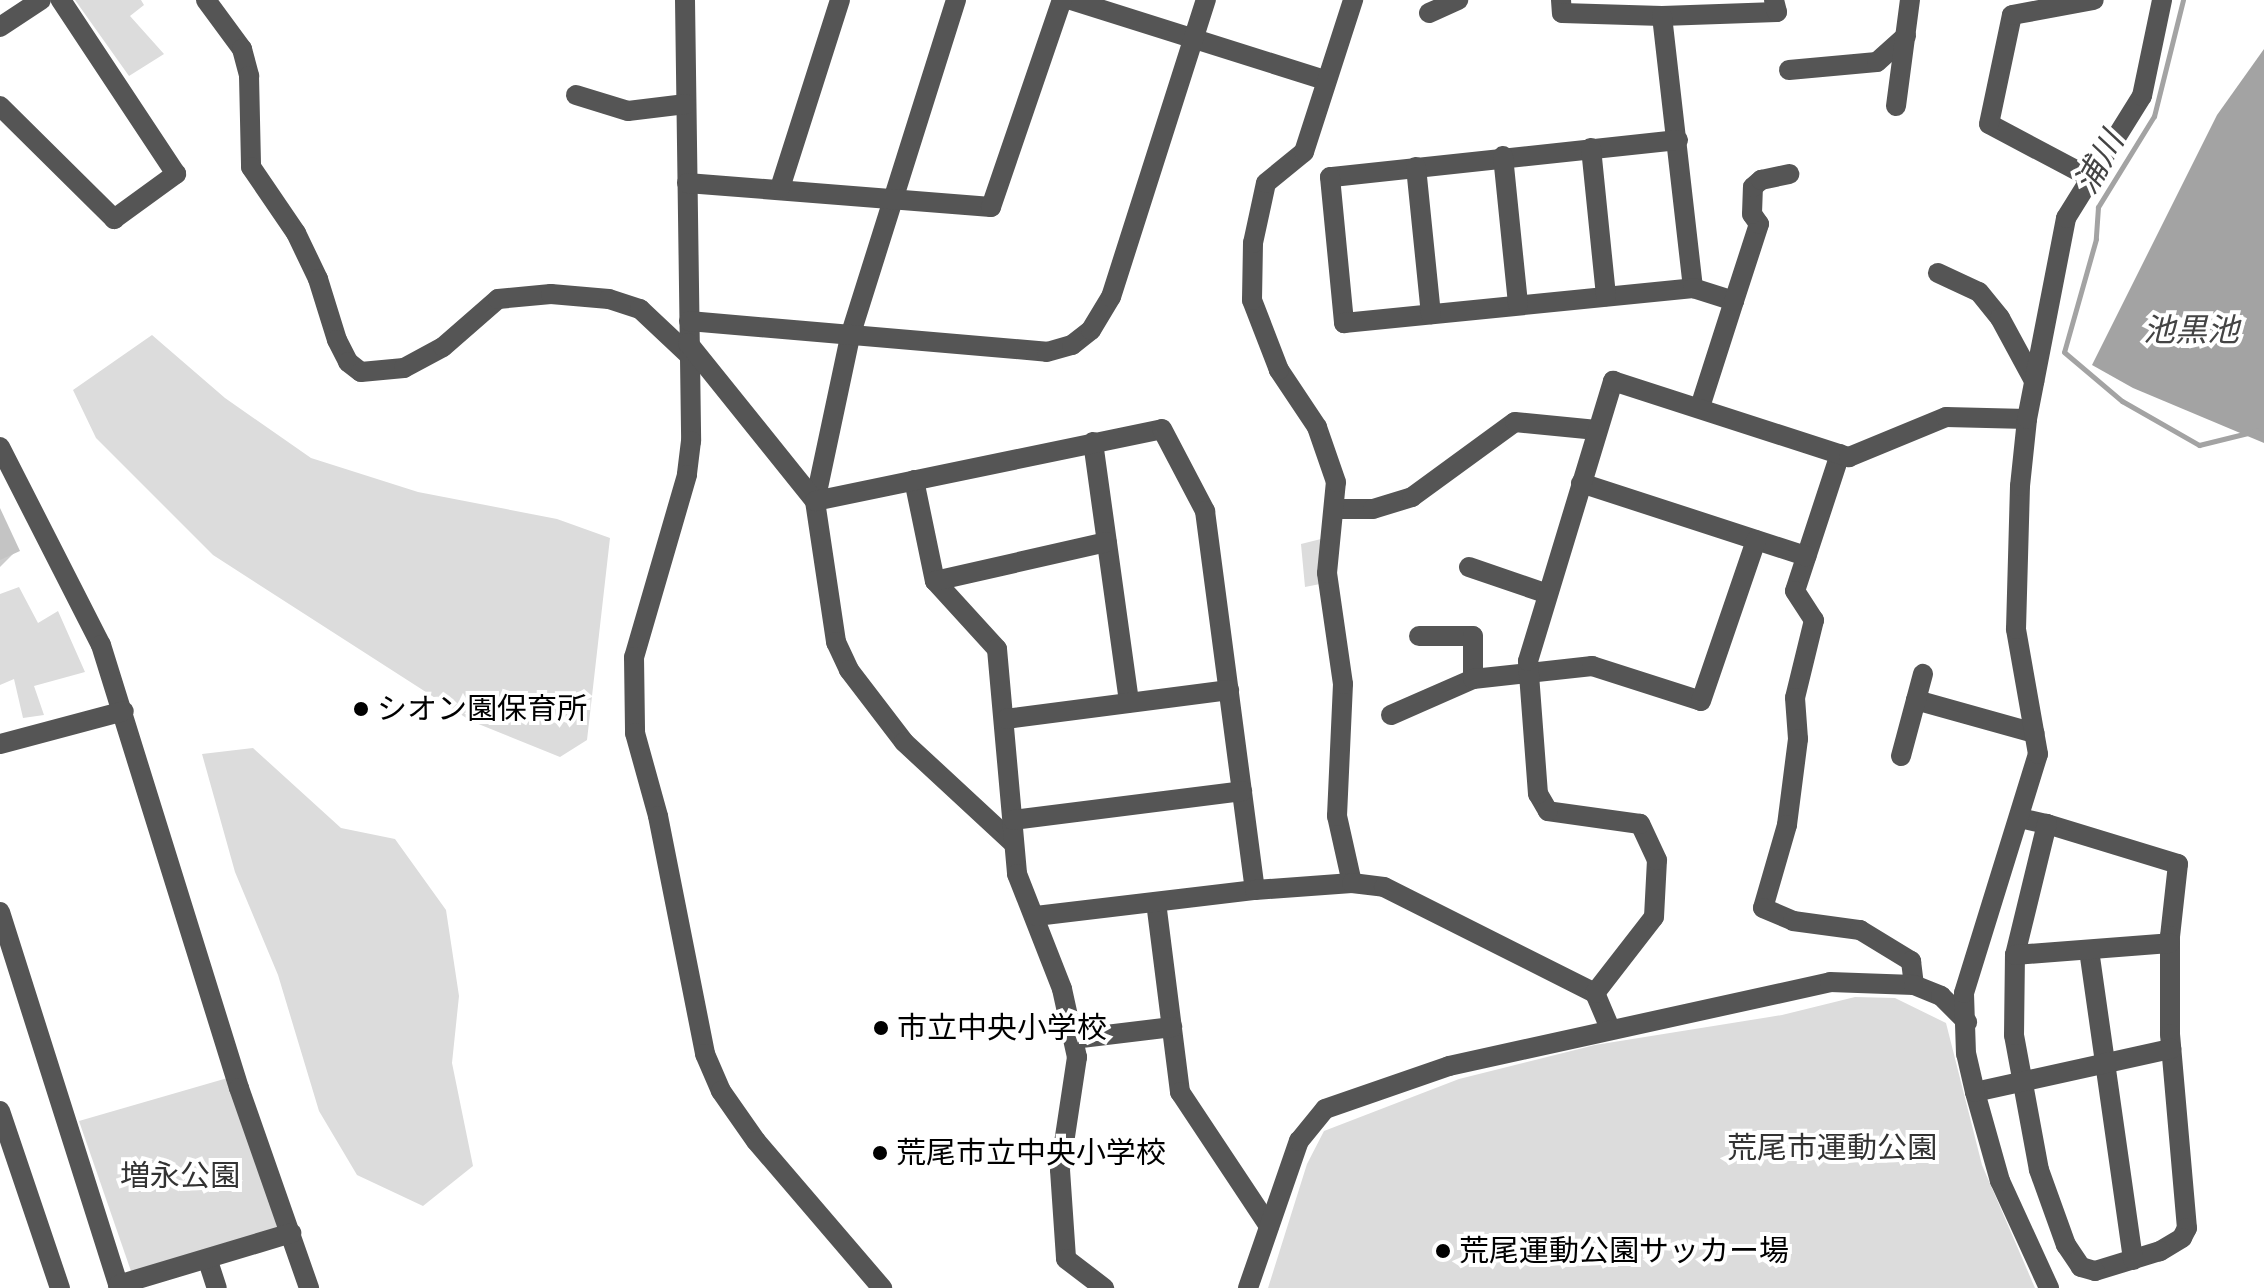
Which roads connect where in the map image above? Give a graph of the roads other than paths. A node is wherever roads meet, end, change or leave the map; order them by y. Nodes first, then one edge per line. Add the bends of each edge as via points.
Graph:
1 (41, 0) edge
2 (61, 0) edge
3 (206, 0) edge
4 (685, 0) edge
5 (840, 0) edge
6 (956, 0) edge
7 (1062, 0) edge
8 (1071, 0) edge
9 (1206, 0) edge
10 (1353, 0) edge
11 (1458, 0) edge
12 (1561, 0) edge
13 (1774, 0) edge
14 (1910, 0) edge
15 (2094, 0) edge
16 (2162, 0) edge
17 (1429, 13) dead end
18 (1662, 16) junction
19 (0, 27) edge
20 (1194, 35) junction
21 (1906, 36) junction
22 (1789, 70) dead end
23 (1325, 80) junction
24 (576, 95) dead end
25 (686, 104) junction
26 (0, 106) edge
27 (1896, 106) dead end
28 (1678, 140) junction
29 (1591, 148) junction
30 (1503, 156) junction
31 (1416, 167) junction
32 (1789, 174) dead end
33 (2091, 178) junction
34 (687, 183) junction
35 (780, 188) junction
36 (892, 199) junction
37 (1938, 273) dead end
38 (1693, 288) junction
39 (1606, 296) junction
40 (1734, 301) junction
41 (1518, 304) junction
42 (1431, 314) junction
43 (689, 321) junction
44 (850, 337) junction
45 (688, 348) junction
46 (2034, 381) junction
47 (1700, 407) junction
48 (2027, 419) junction
49 (1597, 430) junction
50 (1093, 442) junction
51 (0, 447) edge
52 (1840, 454) junction
53 (914, 480) junction
54 (1581, 483) junction
55 (815, 501) junction
56 (1335, 509) junction
57 (1756, 540) junction
58 (1107, 542) junction
59 (1806, 556) junction
60 (1469, 567) dead end
61 (935, 581) junction
62 (1548, 594) junction
63 (1419, 636) dead end
64 (1923, 674) dead end
65 (1529, 675) junction
66 (1473, 679) junction
67 (1229, 690) junction
68 (1916, 700) junction
69 (1129, 703) junction
70 (124, 711) junction
71 (1391, 715) dead end
72 (1006, 719) junction
73 (2034, 733) junction
74 (0, 744) edge
75 (1901, 756) dead end
76 (1242, 791) junction
77 (2020, 818) junction
78 (1013, 820) junction
79 (2047, 824) junction
80 (1014, 844) junction
81 (1352, 883) junction
82 (1255, 890) junction
83 (1156, 902) junction
84 (0, 912) edge
85 (1036, 916) junction
86 (2170, 943) junction
87 (2089, 950) junction
88 (2015, 955) junction
89 (1914, 985) junction
90 (1595, 993) junction
91 (1967, 1022) junction
92 (1172, 1027) junction
93 (1610, 1028) junction
94 (1073, 1039) junction
95 (2171, 1049) junction
96 (2106, 1064) junction
97 (2023, 1083) junction
98 (1975, 1092) junction
99 (0, 1111) edge
100 (1269, 1226) junction
101 (291, 1233) junction
102 (2133, 1260) junction
103 (208, 1261) junction
104 (119, 1287) edge
105 (60, 1288) edge
106 (217, 1288) edge
107 (309, 1288) edge
108 (882, 1288) edge
109 (1104, 1288) edge
110 (1248, 1288) edge
111 (2049, 1288) edge

1 - 19 street
2 - 26 street via 176,174 114,219
3 - 45 street via 242,49 249,76 251,167 296,233 318,279 337,340 348,362 361,372 404,368 443,347 498,299 551,294 609,299 640,309
4 - 25 street
5 - 35 street
6 - 36 street
7 - 36 street via 991,207
8 - 20 street
9 - 20 street
10 - 23 street
11 - 17 street
12 - 18 street via 1562,13
13 - 18 street via 1777,12
14 - 21 street
15 - 33 street via 2012,15 1989,124
16 - 33 street via 2142,96
18 - 28 street
20 - 23 street
20 - 44 street via 1111,297 1091,330 1072,345 1047,352
21 - 22 street via 1877,62
21 - 27 street
23 - 56 street via 1304,152 1266,183 1253,243 1252,300 1279,370 1317,427 1336,482
24 - 25 street via 628,111
25 - 34 street
28 - 29 street
28 - 38 street
29 - 30 street
29 - 39 street
30 - 31 street
30 - 41 street
31 - 42 street
31 - 42 street via 1330,177 1344,323
32 - 40 street via 1753,187 1752,214 1759,224
33 - 46 street via 2066,218
34 - 35 street
34 - 43 street
35 - 36 street
36 - 44 street
37 - 46 street via 1979,292 2000,318
38 - 39 street
38 - 40 street
39 - 41 street
40 - 47 street
41 - 42 street
43 - 44 street
43 - 45 street
44 - 55 street
45 - 55 street
45 - 108 street via 687,475 634,657 635,733 658,816 705,1054 721,1091 756,1141
46 - 48 street
47 - 49 street via 1613,381
47 - 52 street
48 - 52 street via 1946,417 1849,457
48 - 73 street via 2016,629
49 - 54 street
49 - 56 street via 1515,422 1412,497 1373,509
50 - 53 street
50 - 58 street
50 - 67 street via 1162,429 1179,454 1205,511
51 - 70 street via 101,645
52 - 59 street
53 - 55 street
53 - 61 street
54 - 57 street
54 - 62 street
55 - 80 street via 836,642 849,670 904,742
56 - 81 street via 1327,573 1343,684 1337,816
57 - 59 street
57 - 65 street via 1701,701 1592,666
58 - 61 street
58 - 69 street
59 - 89 street via 1795,591 1814,620 1795,698 1798,739 1787,825 1763,908 1793,921 1860,930 1911,961
60 - 62 street
61 - 72 street via 997,649
62 - 65 street via 1528,661
63 - 66 street via 1473,636
64 - 68 street
65 - 66 street
65 - 90 street via 1538,794 1548,811 1640,824 1657,860 1654,917
66 - 71 street
67 - 69 street
67 - 76 street
68 - 73 street
68 - 75 street
69 - 72 street
70 - 74 street
70 - 101 street via 239,1088
72 - 78 street
73 - 77 street via 2035,776
76 - 78 street
76 - 82 street
77 - 79 street
77 - 91 street via 1964,993
78 - 80 street
79 - 86 street via 2178,864
79 - 88 street
80 - 85 street via 1017,874
81 - 82 street
81 - 90 street via 1384,887
82 - 83 street
83 - 85 street
83 - 92 street
84 - 104 street
85 - 94 street
86 - 87 street
86 - 95 street
87 - 88 street
87 - 96 street
88 - 97 street via 2014,1035
89 - 91 street via 1941,996
89 - 93 street via 1830,982 1738,1006
90 - 93 street
91 - 98 street via 1966,1054
92 - 94 street
92 - 100 street via 1180,1092
93 - 100 street via 1449,1066 1325,1109 1299,1141
94 - 109 street via 1073,1105 1060,1170 1066,1259
95 - 96 street
95 - 102 street via 2187,1228 2182,1238
96 - 97 street
96 - 102 street
97 - 98 street
97 - 102 street via 2039,1170 2066,1245 2081,1267 2095,1271
98 - 111 street via 2000,1181
99 - 105 street
100 - 110 street
101 - 103 street
101 - 107 street
103 - 104 street
103 - 106 street

